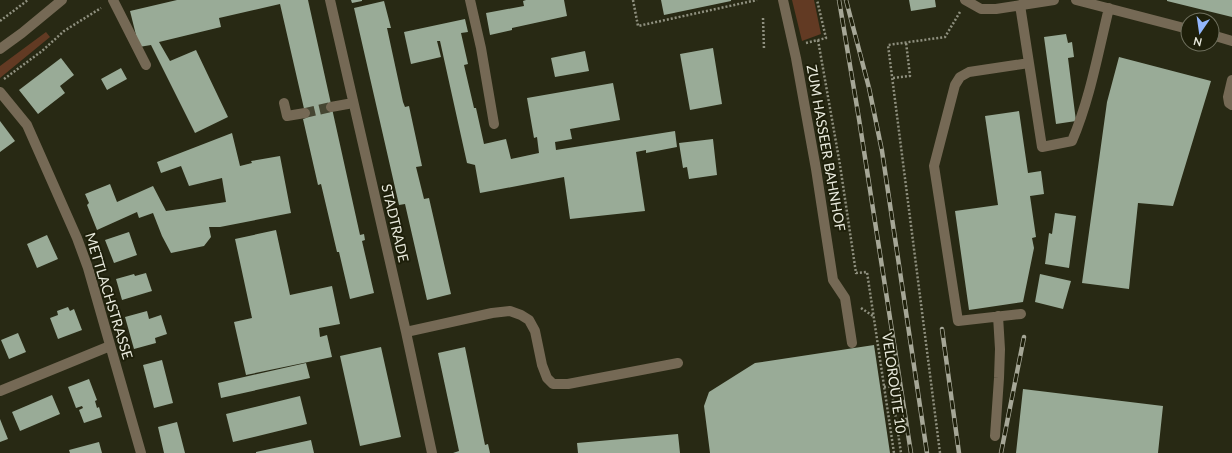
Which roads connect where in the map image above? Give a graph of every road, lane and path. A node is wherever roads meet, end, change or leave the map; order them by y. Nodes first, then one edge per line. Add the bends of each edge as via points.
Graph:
1 (28, 0) edge
2 (62, 0) edge
3 (330, 0) edge
4 (470, 0) edge
5 (632, 0) edge
6 (757, 0) edge
7 (783, 0) edge
8 (817, 0) edge
9 (966, 0) edge
10 (1054, 0) edge
11 (1076, 0) edge
12 (114, 1) edge
13 (1020, 5) junction
14 (1109, 8) junction
15 (763, 18) dead end
16 (0, 21) edge
17 (1180, 27) edge
18 (1220, 37) edge
19 (1232, 41) edge
20 (906, 42) junction
21 (0, 49) edge
22 (764, 49) dead end
23 (1029, 63) junction
24 (146, 65) dead end
25 (892, 78) junction
26 (1232, 80) edge
27 (0, 82) edge
28 (0, 92) edge
29 (284, 103) dead end
30 (353, 103) junction
31 (1232, 105) edge
32 (331, 107) tunnel mouth
33 (305, 113) tunnel mouth
34 (494, 124) dead end
35 (1021, 314) dead end
36 (998, 316) junction
37 (406, 332) junction
38 (852, 343) dead end
39 (110, 346) junction
40 (678, 363) dead end
41 (884, 387) junction
42 (0, 391) edge
43 (995, 436) dead end
44 (141, 453) edge
45 (432, 453) edge
46 (894, 453) edge
47 (902, 453) edge
48 (940, 453) edge

1 - 16 path
2 - 21 street
3 - 30 street, STADTRADE
4 - 34 street
5 - 6 path via 638,26
7 - 38 street, ZUM HASSEER BAHNHOF via 816,168 833,280 845,298
8 - 41 path, VELOROUTE 10 via 826,38 818,40 838,150 856,273 867,272
9 - 13 street via 981,9
9 - 20 path via 945,37
10 - 13 street
11 - 14 street
12 - 24 street
12 - 27 path via 64,31
13 - 23 street
14 - 17 street
14 - 23 street via 1087,101 1072,141 1042,147
15 - 22 path
18 - 19 street
20 - 25 path via 888,45
20 - 25 path via 910,76
23 - 36 street via 969,72 960,77 955,85 934,166 958,321
25 - 48 path
26 - 31 street via 1228,97
28 - 39 street, METTLACHSTRASSE via 27,125 77,238
29 - 33 street via 287,116
30 - 32 street
30 - 37 street, STADTRADE
35 - 36 street
36 - 43 street via 1000,349
37 - 40 street via 492,313 510,312 521,315 529,320 535,331 546,378 553,384 568,384
37 - 45 street, STADTRADE
39 - 42 street
39 - 44 street, METTLACHSTRASSE
41 - 46 path, VELOROUTE 10
41 - 47 path via 891,386

